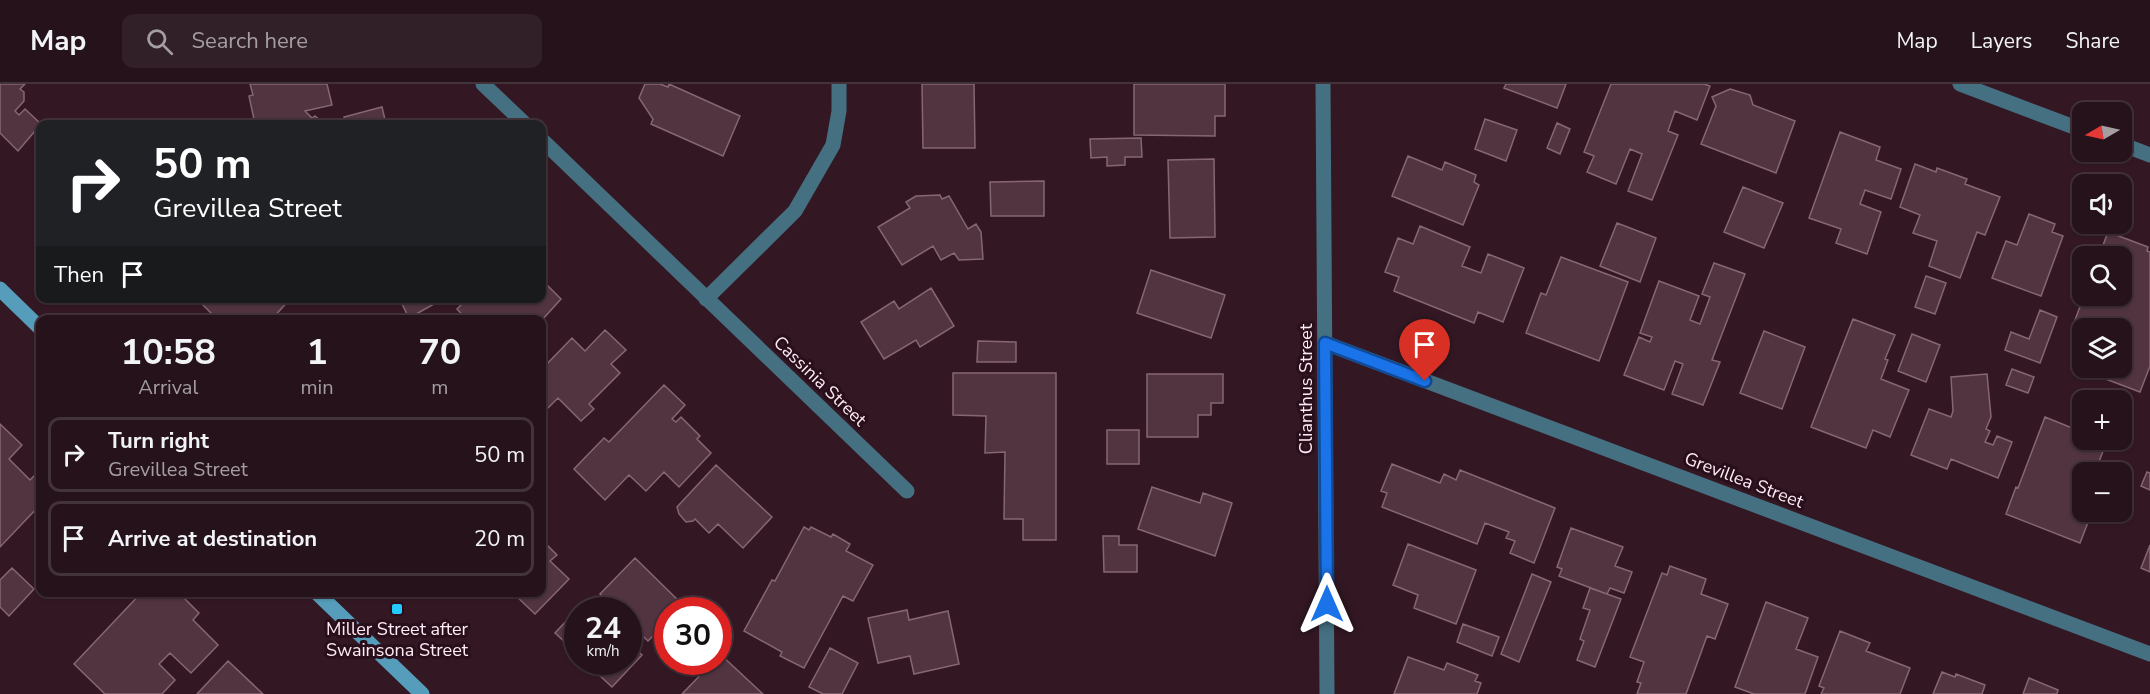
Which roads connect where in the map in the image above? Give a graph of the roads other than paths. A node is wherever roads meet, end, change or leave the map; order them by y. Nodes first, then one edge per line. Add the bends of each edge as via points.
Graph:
1 (483, 84) edge
2 (839, 84) edge
3 (1323, 84) edge
4 (1960, 84) edge
5 (521, 120) edge
6 (2072, 125) edge
7 (546, 145) edge
8 (2132, 148) edge
9 (2150, 155) edge
10 (0, 289) edge
11 (706, 299) junction
12 (36, 324) edge
13 (1325, 343) junction
14 (907, 491) dead end
15 (321, 597) edge
16 (2150, 654) edge
17 (422, 694) edge
18 (1327, 694) edge

1 - 5 street
2 - 11 street via 840,111 833,145 795,211
3 - 13 street, Clianthus Street
4 - 6 street
7 - 11 street, Cassinia Street
8 - 9 street
10 - 12 street
11 - 14 street, Cassinia Street
13 - 16 street, Grevillea Street
13 - 18 street, Clianthus Street
15 - 17 street

